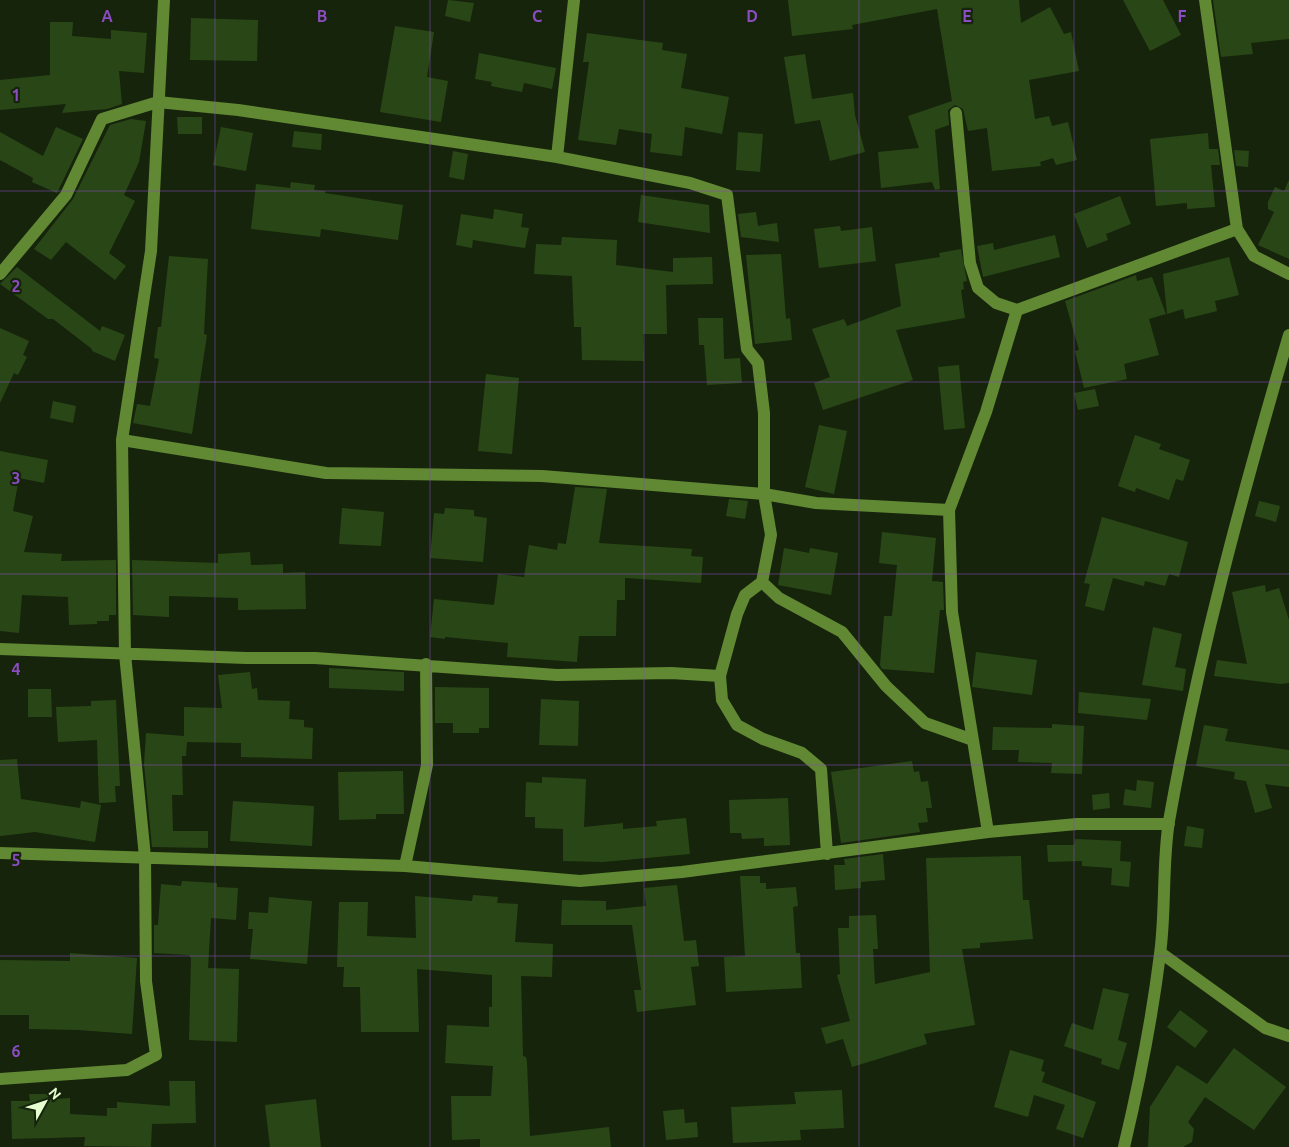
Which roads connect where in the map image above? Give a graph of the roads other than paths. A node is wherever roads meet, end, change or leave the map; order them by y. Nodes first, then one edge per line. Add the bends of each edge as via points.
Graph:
1 (164, 0) edge
2 (574, 0) edge
3 (1205, 0) edge
4 (158, 102) junction
5 (956, 113) dead end
6 (557, 157) junction
7 (1237, 229) junction
8 (0, 274) edge
9 (1289, 274) edge
10 (1017, 310) junction
11 (1289, 336) edge
12 (122, 440) junction
13 (764, 494) junction
14 (949, 510) junction
15 (762, 582) junction
16 (0, 649) edge
17 (125, 654) junction
18 (426, 664) junction
19 (720, 676) junction
20 (973, 740) junction
21 (1169, 824) junction
22 (988, 832) junction
23 (0, 853) edge
24 (828, 854) junction
25 (145, 857) junction
26 (405, 866) junction
27 (1161, 953) junction
28 (1289, 1036) edge
29 (0, 1079) edge
30 (1124, 1147) edge

1 - 4 street
2 - 6 street
3 - 7 street
4 - 6 street via 238,110
4 - 8 street via 102,119 66,195
4 - 12 street via 151,251
5 - 10 street via 970,263 978,288 996,303
6 - 13 street via 690,183 727,195 747,349 758,364 764,413
7 - 9 street via 1254,256
7 - 10 street
10 - 14 street via 986,412
11 - 21 street via 1247,477 1210,626
12 - 13 street via 326,473 542,476
12 - 17 street
13 - 14 street via 824,504
13 - 15 street via 772,535
14 - 20 street via 952,612
15 - 19 street via 745,596
15 - 20 street via 779,598 842,632 886,686 925,723
16 - 17 street
17 - 18 street
17 - 25 street
18 - 19 street via 557,675
18 - 26 street via 427,765
19 - 24 street via 722,700 737,725 763,739 802,753 821,769
20 - 22 street
21 - 22 street via 1078,824
21 - 27 street
22 - 24 street
23 - 25 street
24 - 26 street via 580,881
25 - 26 street
25 - 29 street via 146,981 156,1055 127,1070
27 - 28 street via 1265,1028
27 - 30 street

